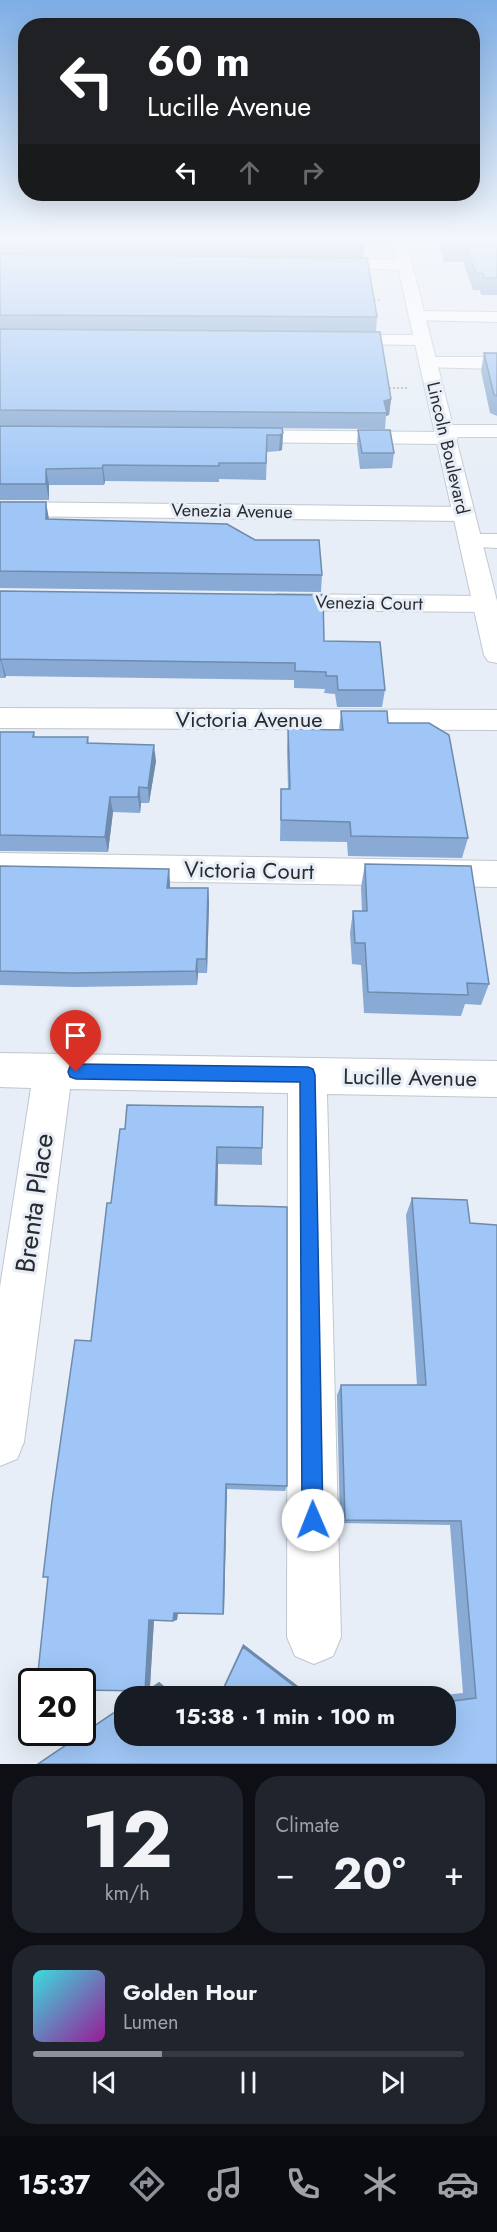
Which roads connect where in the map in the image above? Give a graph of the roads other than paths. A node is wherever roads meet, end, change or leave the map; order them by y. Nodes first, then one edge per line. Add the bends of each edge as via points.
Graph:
1 (418, 322) edge
2 (320, 339) edge
3 (422, 340) junction
4 (428, 363) junction
5 (497, 363) edge
6 (497, 431) edge
7 (447, 435) junction
8 (222, 436) edge
9 (0, 509) edge
10 (464, 514) junction
11 (471, 541) junction
12 (497, 541) edge
13 (257, 602) edge
14 (485, 604) junction
15 (497, 655) edge
16 (0, 718) edge
17 (497, 720) edge
18 (0, 866) edge
19 (497, 874) edge
20 (0, 1070) edge
21 (53, 1071) junction
22 (308, 1075) junction
23 (497, 1079) edge
24 (0, 1442) edge
25 (314, 1638) dead end

1 - 3 main road, Lincoln Boulevard
2 - 3 main road
3 - 4 main road, Lincoln Boulevard
4 - 5 main road
4 - 7 main road, Lincoln Boulevard
6 - 7 main road
7 - 8 main road
7 - 10 main road, Lincoln Boulevard
9 - 10 main road, Venezia Avenue
10 - 11 main road, Lincoln Boulevard
11 - 12 main road
11 - 14 main road, Lincoln Boulevard
13 - 14 main road, Venezia Court
14 - 15 main road, Lincoln Boulevard
16 - 17 main road, Victoria Avenue
18 - 19 main road, Victoria Court
20 - 21 main road, Lucille Avenue
21 - 22 main road, Lucille Avenue
21 - 24 main road, Brenta Place
22 - 23 main road, Lucille Avenue
22 - 25 main road

